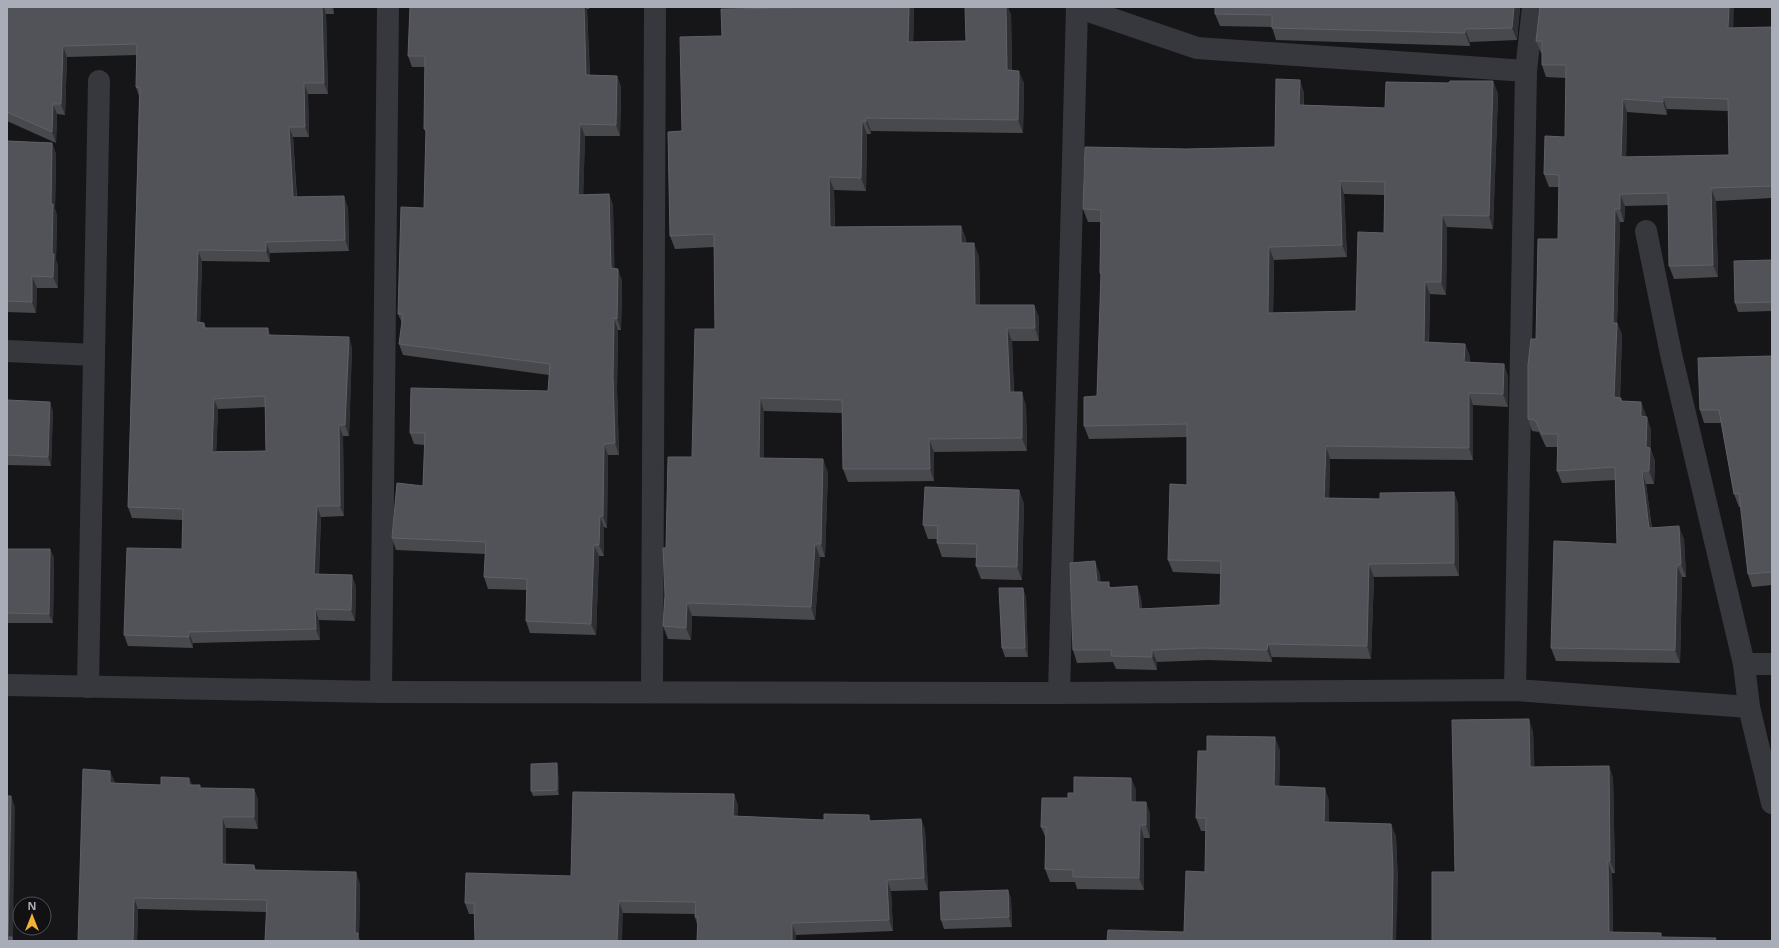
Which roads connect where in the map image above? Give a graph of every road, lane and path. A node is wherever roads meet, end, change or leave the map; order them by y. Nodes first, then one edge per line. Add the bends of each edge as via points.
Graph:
1 (388, 7) edge
2 (655, 7) edge
3 (1077, 7) edge
4 (1533, 7) edge
5 (1526, 71) junction
6 (99, 81) dead end
7 (1646, 231) dead end
8 (7, 351) edge
9 (94, 354) junction
10 (1744, 664) junction
11 (1772, 664) edge
12 (7, 685) edge
13 (88, 687) junction
14 (1515, 690) junction
15 (382, 692) junction
16 (652, 692) junction
17 (1059, 693) junction
18 (1750, 707) junction
19 (1772, 803) edge

1 - 15 street
2 - 16 street
3 - 5 street via 1197,48
3 - 17 street
4 - 5 street
5 - 14 street
6 - 9 street
7 - 10 street
8 - 9 street
9 - 13 street
10 - 11 street
10 - 18 street
12 - 13 street
13 - 15 street
14 - 17 street
14 - 18 street
15 - 16 street
16 - 17 street
18 - 19 street

